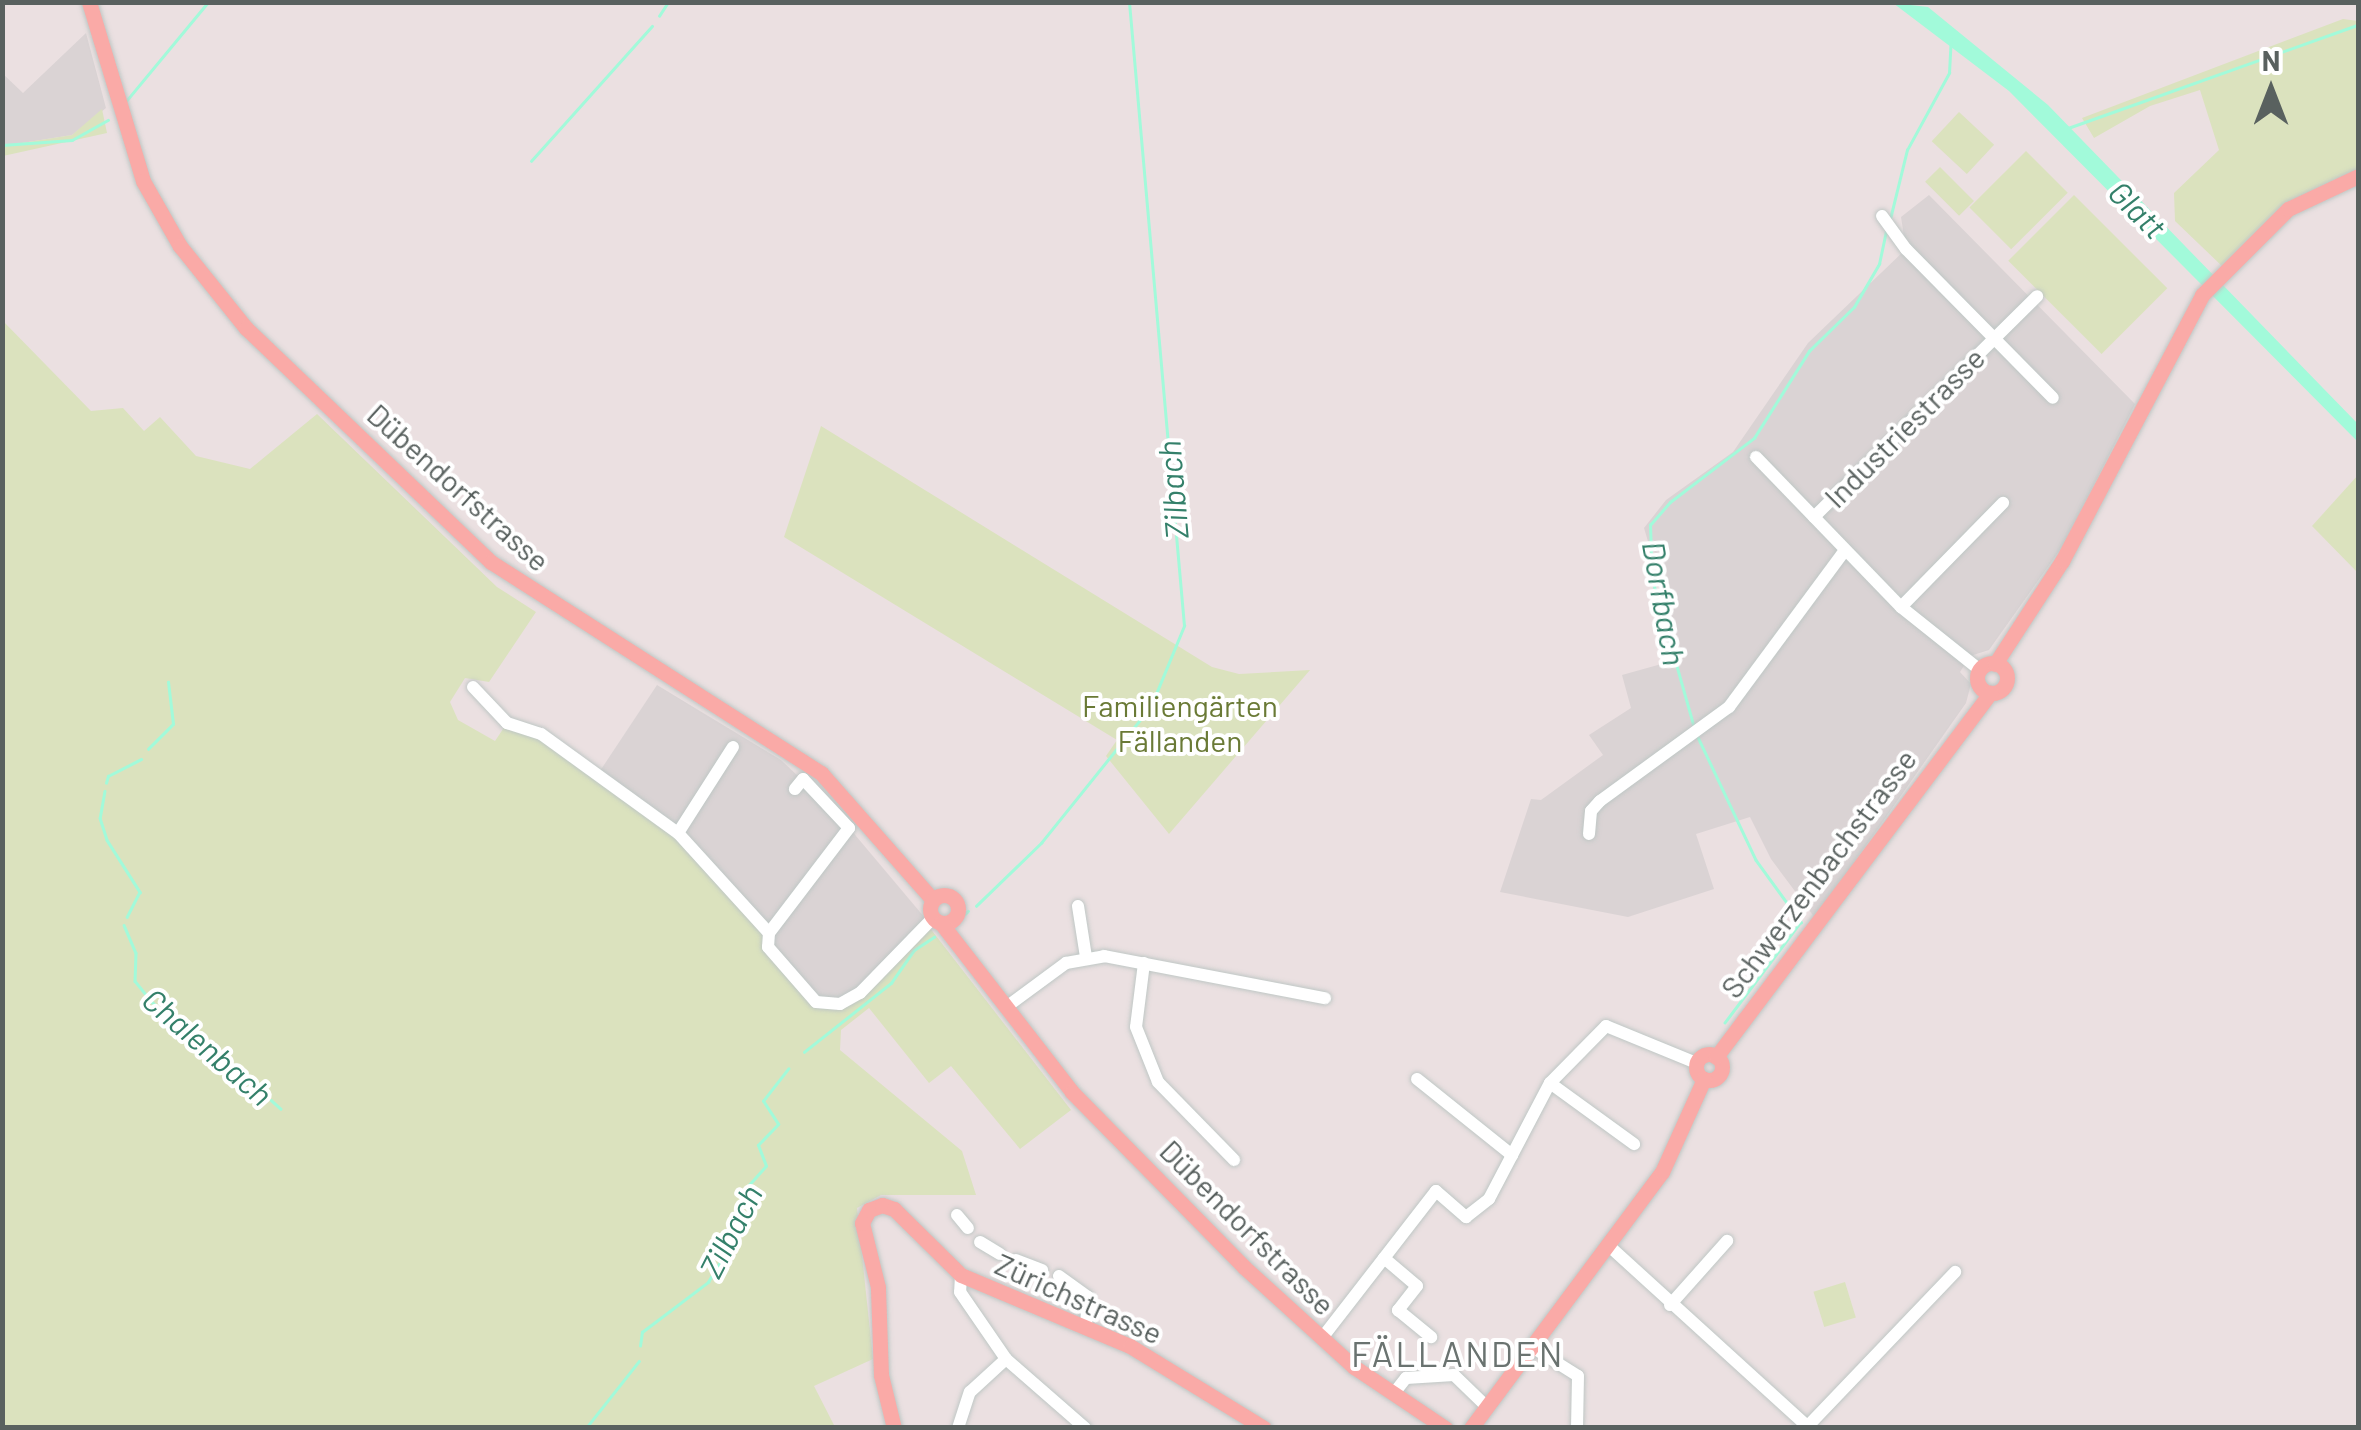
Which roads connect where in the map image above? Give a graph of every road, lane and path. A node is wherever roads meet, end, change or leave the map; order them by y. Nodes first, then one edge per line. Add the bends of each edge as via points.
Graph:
1 (89, 2) edge
2 (2358, 176) edge
3 (1886, 221) dead end
4 (2037, 296) dead end
5 (1995, 338) junction
6 (2053, 398) dead end
7 (1756, 456) dead end
8 (2002, 503) dead end
9 (1814, 517) junction
10 (1845, 550) junction
11 (1901, 606) junction
12 (1993, 669) junction
13 (473, 688) dead end
14 (1985, 690) junction
15 (734, 747) dead end
16 (795, 789) dead end
17 (678, 833) junction
18 (1589, 834) dead end
19 (932, 900) junction
20 (1078, 906) dead end
21 (943, 920) junction
22 (769, 933) junction
23 (1086, 957) junction
24 (1144, 962) junction
25 (1325, 998) dead end
26 (1005, 1002) junction
27 (1716, 1057) junction
28 (1696, 1063) junction
29 (1417, 1078) dead end
30 (1704, 1080) junction
31 (1550, 1083) junction
32 (1634, 1144) dead end
33 (1512, 1155) junction
34 (1234, 1160) dead end
35 (957, 1215) dead end
36 (968, 1228) dead end
37 (1727, 1241) dead end
38 (980, 1242) dead end
39 (1608, 1245) junction
40 (1000, 1254) dead end
41 (1384, 1258) junction
42 (1016, 1260) dead end
43 (1042, 1270) dead end
44 (1956, 1272) dead end
45 (961, 1275) junction
46 (1059, 1276) dead end
47 (1670, 1305) junction
48 (1086, 1327) junction
49 (1430, 1337) dead end
50 (1322, 1338) junction
51 (1532, 1347) junction
52 (1006, 1359) junction
53 (1395, 1392) junction
54 (1487, 1408) junction
55 (1807, 1427) edge
56 (894, 1428) edge
57 (958, 1428) edge
58 (1084, 1428) edge
59 (1264, 1428) edge
60 (1445, 1428) edge
61 (1471, 1428) edge
62 (1577, 1428) edge

1 - 19 main road, Dübendorfstrasse via 120,115 157,209 246,328 491,562 820,773
2 - 12 main road via 2288,209 2202,295 2029,616
3 - 5 street, Industriestrasse
4 - 5 street, Industriestrasse
5 - 6 street, Industriestrasse
5 - 9 street, Industriestrasse
7 - 9 street, Industriestrasse
8 - 11 street
9 - 10 street, Industriestrasse
10 - 11 street, Industriestrasse
10 - 18 street, Industriestrasse via 1729,707 1600,802 1591,811
11 - 12 street, Industriestrasse
12 - 14 main road
12 - 14 main road, Schwerzenbachstrasse via 2002,688
13 - 17 street via 506,722 540,734
14 - 27 main road, Schwerzenbachstrasse
15 - 17 street
16 - 22 street via 803,779 849,828
17 - 22 street
19 - 21 main road
19 - 21 main road, Dübendorfstrasse via 953,898
20 - 23 street
21 - 22 street via 840,1004 804,993 768,948
21 - 26 main road, Dübendorfstrasse
23 - 24 street
23 - 26 street
24 - 25 street
24 - 34 street via 1136,1027 1158,1082
26 - 50 main road, Dübendorfstrasse via 1085,1106
27 - 28 main road
27 - 30 main road, Schwerzenbachstrasse via 1720,1074
28 - 30 main road
28 - 31 street via 1606,1026
29 - 33 street
30 - 39 main road, Schwerzenbachstrasse via 1670,1159
31 - 32 street
31 - 33 street
33 - 41 street via 1488,1200 1466,1217 1436,1192
35 - 36 street
37 - 47 street
38 - 40 street
39 - 47 street
39 - 51 main road, Schwerzenbachstrasse
41 - 49 street via 1417,1286 1398,1310
41 - 50 street
42 - 43 street
44 - 55 street
45 - 48 main road, Zürichstrasse
45 - 52 street via 960,1292
45 - 56 main road, Zürichstrasse via 891,1207 877,1205 865,1214
46 - 48 street via 1088,1297
47 - 55 street
48 - 59 main road, Zürichstrasse via 1151,1357
50 - 53 main road, Dübendorfstrasse
51 - 54 main road, Schwerzenbachstrasse
51 - 62 street via 1578,1376
52 - 57 street via 970,1392
52 - 58 street
53 - 54 street via 1406,1378 1454,1375
53 - 60 main road, Dübendorfstrasse
54 - 61 main road, Schwerzenbachstrasse

